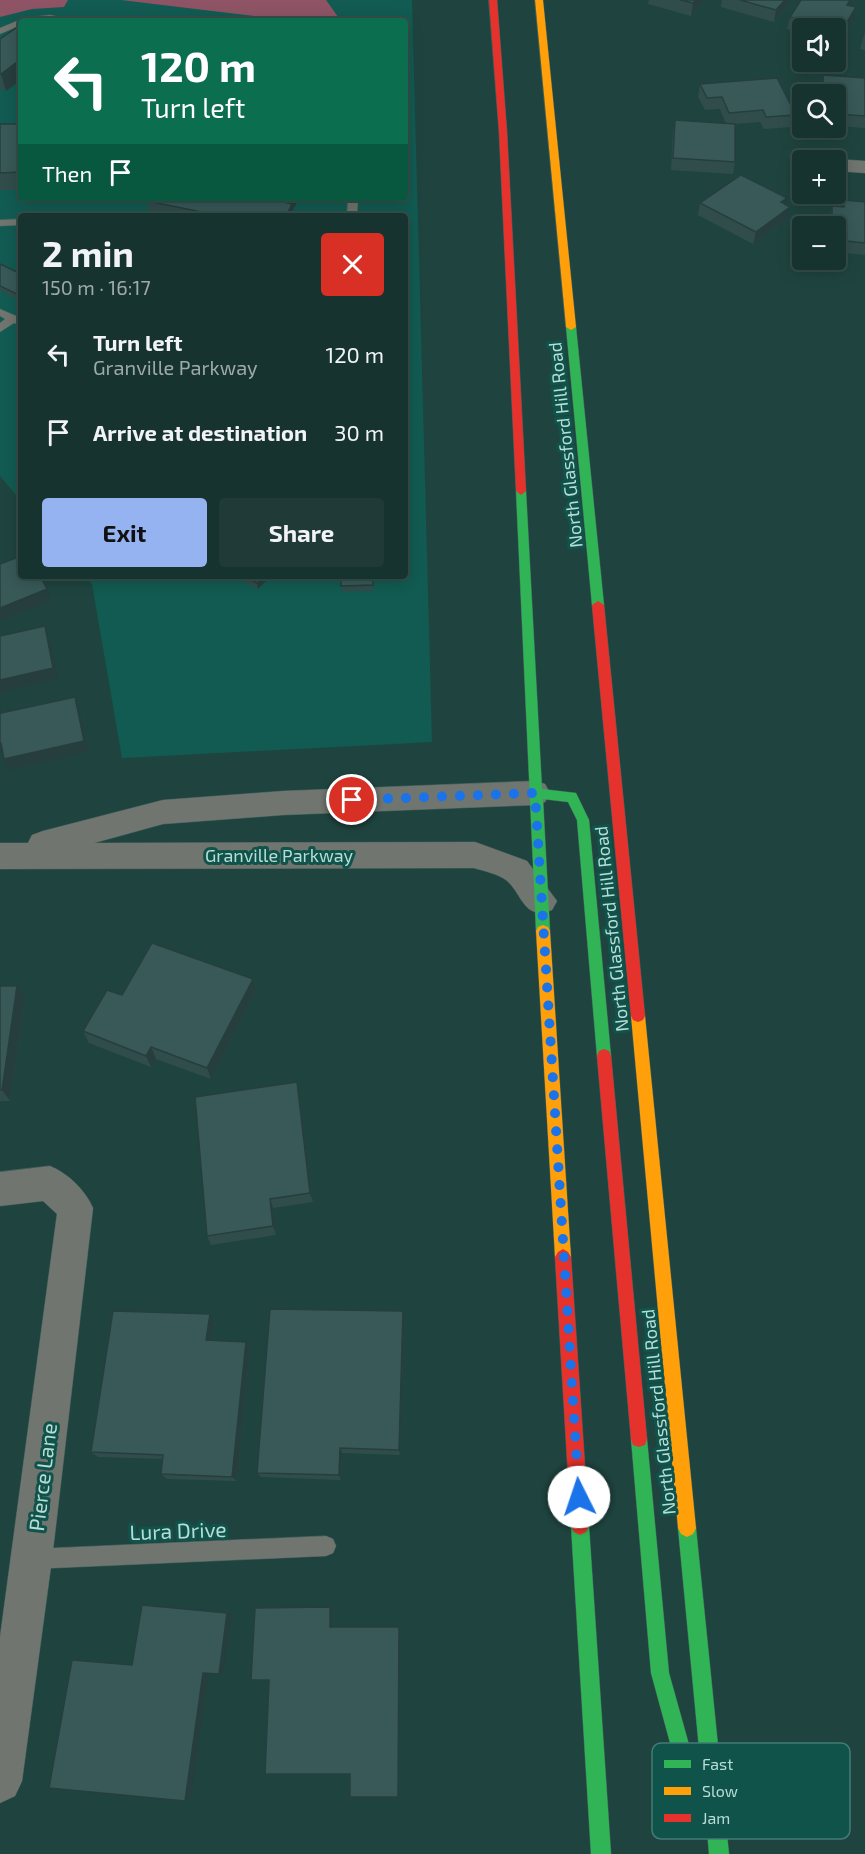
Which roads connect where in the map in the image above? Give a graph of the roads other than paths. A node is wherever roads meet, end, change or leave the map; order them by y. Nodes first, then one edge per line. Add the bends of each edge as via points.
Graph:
1 (493, 0) edge
2 (540, 0) edge
3 (18, 23) edge
4 (0, 32) edge
5 (846, 166) edge
6 (865, 167) edge
7 (18, 222) edge
8 (0, 223) edge
9 (0, 312) edge
10 (17, 320) edge
11 (0, 328) edge
12 (535, 793) junction
13 (0, 856) edge
14 (541, 901) junction
15 (0, 1189) edge
16 (326, 1546) dead end
17 (32, 1559) junction
18 (679, 1743) edge
19 (708, 1743) edge
20 (0, 1781) edge
21 (718, 1839) edge
22 (601, 1854) edge
23 (719, 1854) edge

1 - 12 main road via 503,132
2 - 19 main road, North Glassford Hill Road
3 - 4 lane
5 - 6 street
7 - 8 lane
9 - 10 lane
10 - 11 lane
12 - 13 street, Granville Parkway via 163,812
12 - 14 main road
12 - 18 main road via 572,797 583,820 660,1673
13 - 14 street, Granville Parkway via 475,855 516,870
14 - 22 main road
15 - 17 street, Pierce Lane via 50,1183 75,1208
16 - 17 lane, Lura Drive
17 - 20 street, Pierce Lane
21 - 23 main road, North Glassford Hill Road

